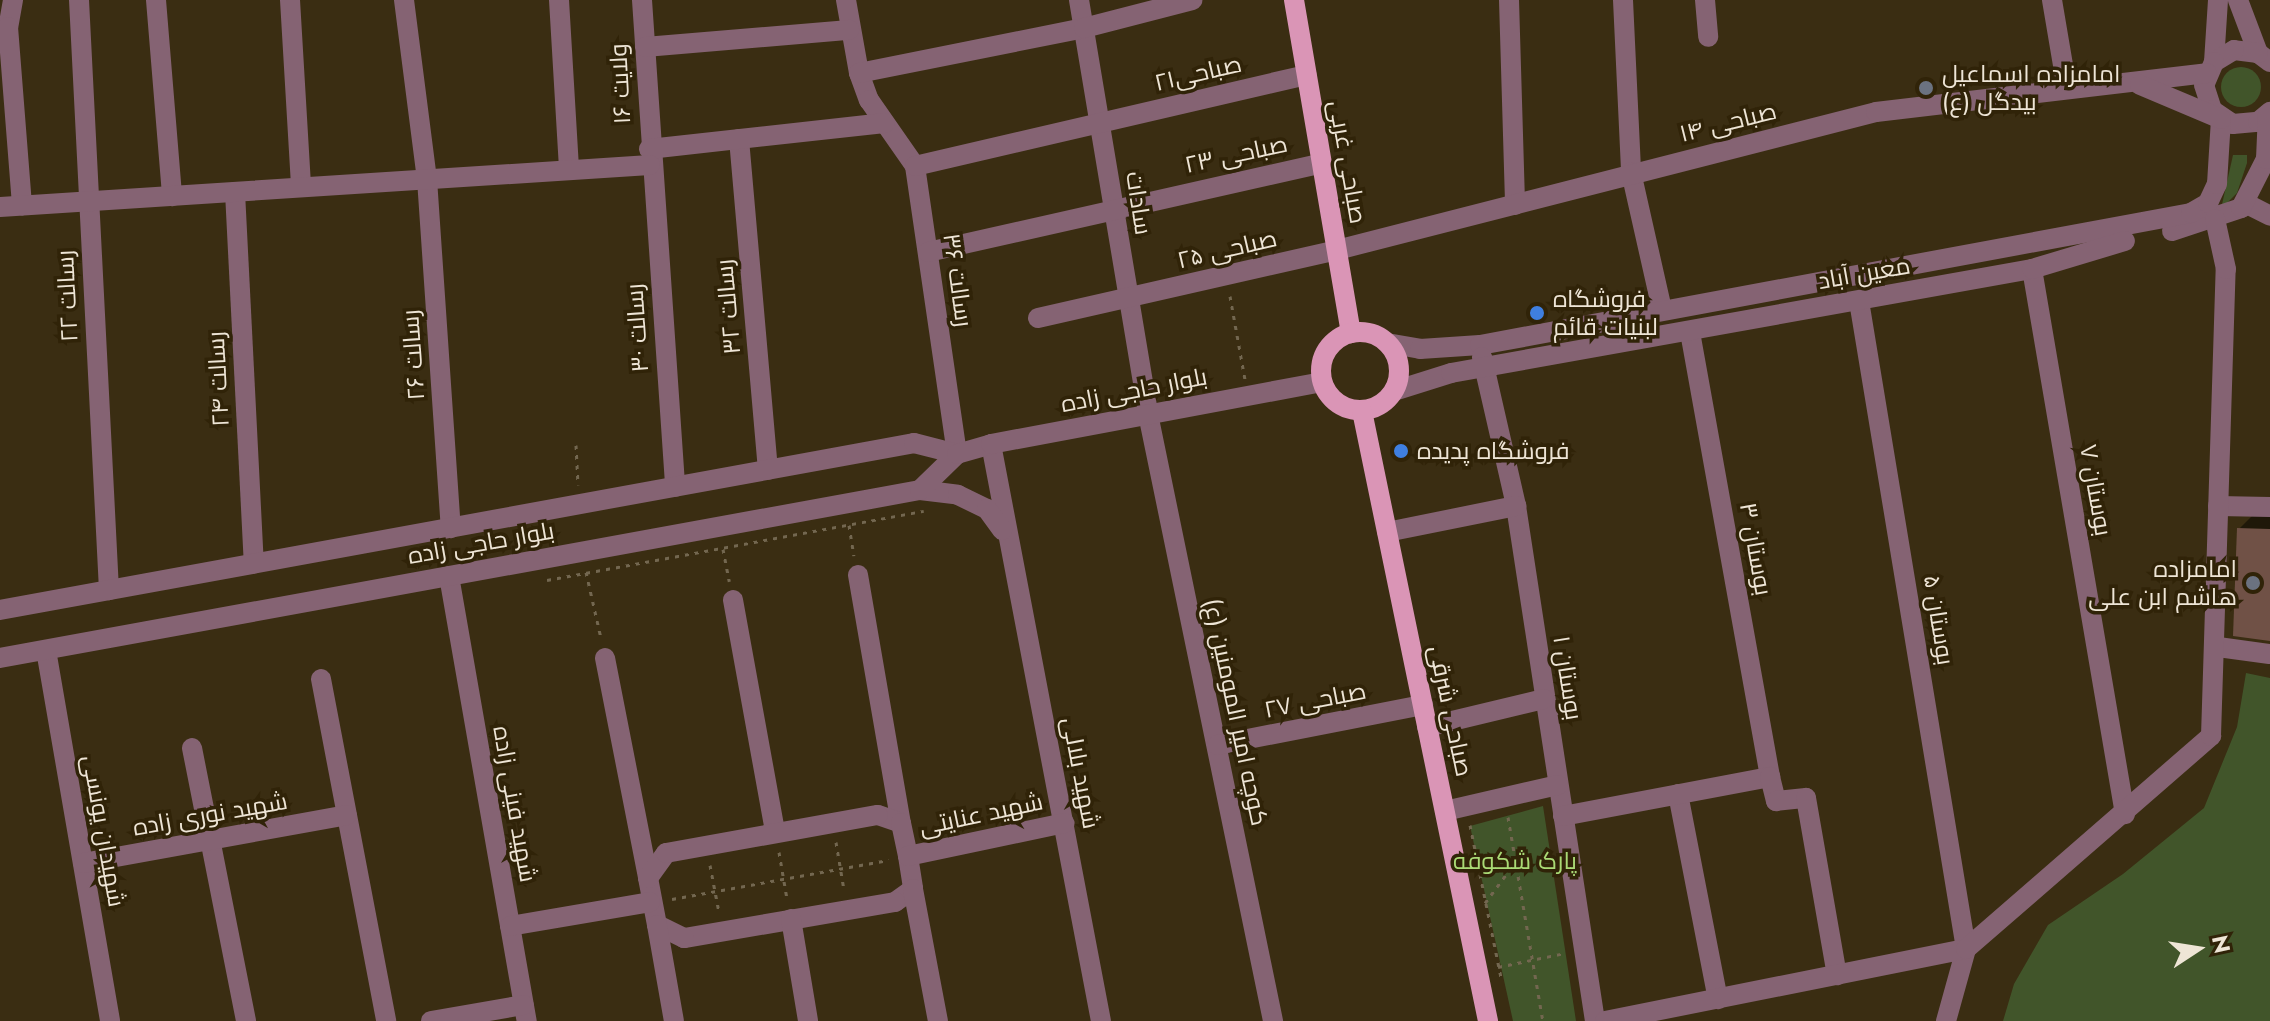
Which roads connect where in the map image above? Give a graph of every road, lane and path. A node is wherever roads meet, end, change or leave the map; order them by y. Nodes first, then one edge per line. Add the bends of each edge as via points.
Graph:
1 (13, 0) edge
2 (79, 0) edge
3 (156, 0) edge
4 (290, 0) edge
5 (404, 0) edge
6 (559, 0) edge
7 (642, 0) edge
8 (846, 0) edge
9 (1079, 0) edge
10 (1192, 0) edge
11 (1294, 0) edge
12 (1509, 0) edge
13 (1623, 0) edge
14 (1705, 0) edge
15 (2052, 0) edge
16 (2218, 0) edge
17 (2238, 0) edge
18 (1084, 28) junction
19 (849, 30) junction
20 (1708, 37) dead end
21 (645, 47) junction
22 (2266, 58) edge
23 (2210, 67) junction
24 (859, 73) junction
25 (1307, 75) junction
26 (2140, 85) junction
27 (2067, 89) junction
28 (2269, 113) edge
29 (2221, 119) junction
30 (1099, 122) junction
31 (885, 123) junction
32 (739, 139) junction
33 (650, 157) junction
34 (1322, 163) junction
35 (915, 166) junction
36 (569, 170) junction
37 (1631, 172) junction
38 (427, 179) junction
39 (301, 187) junction
40 (235, 192) junction
41 (172, 196) junction
42 (88, 201) junction
43 (2245, 203) junction
44 (22, 205) junction
45 (1515, 205) junction
46 (0, 207) edge
47 (1113, 207) junction
48 (2270, 216) edge
49 (2215, 219) junction
50 (1337, 250) junction
51 (928, 252) junction
52 (2032, 269) junction
53 (1227, 276) junction
54 (1129, 299) junction
55 (1859, 301) junction
56 (1662, 310) junction
57 (1038, 318) dead end
58 (1690, 332) junction
59 (1351, 333) junction
60 (1387, 343) junction
61 (1480, 345) junction
62 (1484, 369) junction
63 (1322, 382) junction
64 (1394, 391) junction
65 (1248, 395) junction
66 (1362, 411) junction
67 (1148, 414) junction
68 (991, 444) junction
69 (576, 445) dead end
70 (957, 454) junction
71 (768, 470) junction
72 (675, 487) junction
73 (920, 490) junction
74 (579, 504) junction
75 (1516, 506) junction
76 (2218, 506) junction
77 (2270, 507) edge
78 (849, 525) dead end
79 (451, 528) junction
80 (1387, 532) junction
81 (1006, 537) junction
82 (722, 548) dead end
83 (254, 564) junction
84 (586, 572) dead end
85 (858, 575) joint
86 (449, 576) junction
87 (109, 590) junction
88 (733, 600) joint
89 (0, 610) edge
90 (2218, 647) junction
91 (46, 650) junction
92 (2270, 654) edge
93 (0, 658) edge
94 (605, 658) joint
95 (321, 679) dead end
96 (1544, 699) junction
97 (1423, 705) junction
98 (1427, 727) junction
99 (1217, 745) junction
100 (192, 748) dead end
101 (1770, 777) junction
102 (1558, 785) junction
103 (1678, 794) junction
104 (1504, 797) junction
105 (1466, 806) junction
106 (1445, 811) junction
107 (2125, 814) junction
108 (347, 815) junction
109 (1563, 816) junction
110 (901, 823) junction
111 (1065, 823) junction
112 (849, 835) dead end
113 (210, 840) junction
114 (777, 840) junction
115 (792, 846) dead end
116 (879, 846) dead end
117 (764, 851) dead end
118 (908, 856) junction
119 (723, 858) dead end
120 (709, 860) junction
121 (882, 861) junction
122 (1515, 862) junction
123 (83, 863) junction
124 (695, 864) dead end
125 (840, 868) junction
126 (884, 877) dead end
127 (648, 878) junction
128 (783, 878) junction
129 (670, 884) dead end
130 (913, 889) junction
131 (715, 891) junction
132 (672, 899) junction
133 (650, 902) junction
134 (1485, 902) junction
135 (674, 909) dead end
136 (847, 909) junction
137 (791, 919) junction
138 (657, 925) junction
139 (1469, 925) junction
140 (510, 926) junction
141 (722, 932) junction
142 (1584, 949) junction
143 (1966, 949) junction
144 (1532, 959) junction
145 (1488, 969) junction
146 (1837, 975) junction
147 (1501, 980) dead end
148 (1718, 999) junction
149 (525, 1013) edge
150 (110, 1021) edge
151 (246, 1021) edge
152 (386, 1021) edge
153 (431, 1021) edge
154 (674, 1021) edge
155 (808, 1021) edge
156 (938, 1021) edge
157 (1101, 1021) edge
158 (1273, 1021) edge
159 (1488, 1021) edge
160 (1543, 1021) edge
161 (1595, 1021) edge
162 (1605, 1021) edge
163 (1946, 1021) edge

1 - 44 street via 8,27
2 - 42 street, رسالت ۲۲
3 - 41 street
4 - 39 street
5 - 38 street, رسالت ۲۶
6 - 36 street
7 - 21 street, ولایت ۱۶
8 - 19 street, رسالت ۳۶
9 - 18 street, سادات
10 - 18 street
11 - 25 main road, صباحی غربی
12 - 45 street
13 - 37 street
14 - 20 street
15 - 27 street
16 - 23 street
17 - 22 street
18 - 24 street
18 - 30 street, سادات
19 - 21 street
19 - 24 street, رسالت ۳۶
21 - 33 street, ولایت ۱۶
22 - 23 street, صباحی ۱۴ via 2234,50
23 - 26 street, صباحی ۱۴
23 - 29 street via 2206,99
24 - 31 street, رسالت ۳۶
25 - 30 street, صباحی۲۱
25 - 34 main road, صباحی غربی
26 - 27 street, صباحی ۱۴
26 - 29 street
27 - 37 street, صباحی ۱۴ via 1876,112
28 - 29 street via 2246,125
28 - 43 street via 2266,159
29 - 56 street, معین آباد via 2217,184 2208,203 2191,213
30 - 35 street, صباحی۲۱
30 - 47 street, سادات
31 - 32 street
31 - 35 street, رسالت ۳۶
32 - 33 street
32 - 71 street, رسالت ۳۲
33 - 36 street
33 - 72 street, رسالت ۳۰
34 - 47 street, صباحی ۲۳
34 - 50 main road, صباحی غربی
35 - 51 street, رسالت ۳۶
36 - 38 street
37 - 45 street, صباحی ۱۴
37 - 56 street
38 - 39 street
38 - 79 street, رسالت ۲۶
39 - 40 street
40 - 41 street
40 - 83 street, رسالت ۲۴
41 - 42 street
42 - 44 street
42 - 87 street, رسالت ۲۲
43 - 48 street
43 - 49 street, معین آباد
44 - 46 street
45 - 50 street, صباحی ۱۴
47 - 51 street, صباحی ۲۳
47 - 54 street, سادات
49 - 52 street, معین آباد via 2103,245
49 - 76 street via 2226,269
50 - 53 street, صباحی ۲۵
50 - 59 main road, صباحی غربی
51 - 70 street, رسالت ۳۶
52 - 55 street, معین آباد
52 - 107 street, بوستان ۷
53 - 54 street, صباحی ۲۵
53 - 65 path
54 - 57 street, صباحی ۲۵
54 - 67 street, سادات
55 - 58 street, معین آباد
55 - 143 street, بوستان ۵
56 - 61 street, معین آباد
58 - 62 street, معین آباد
58 - 101 street, بوستان ۳
59 - 60 main road via 1364,332
59 - 63 main road via 1330,346 1320,369
60 - 61 street, معین آباد via 1420,349
60 - 64 main road via 1398,366
61 - 62 street, بوستان ۱
62 - 64 street, معین آباد via 1426,379
62 - 75 street, بوستان ۱
63 - 65 street, بلوار حاجی زاده
63 - 66 main road via 1337,403
64 - 66 main road via 1386,401
65 - 67 street, بلوار حاجی زاده
66 - 80 main road, صباحی شرقی
67 - 68 street, بلوار حاجی زاده
67 - 99 street, کوچه امیر المومنین (ع)
68 - 70 street, بلوار حاجی زاده
68 - 81 street, شهید بلالی
69 - 74 path
70 - 71 street, بلوار حاجی زاده via 914,443
70 - 73 street, بلوار حاجی زاده
71 - 72 street, بلوار حاجی زاده
72 - 74 street, بلوار حاجی زاده
73 - 81 street via 958,495 987,509
73 - 86 street, بلوار حاجی زاده
74 - 79 street, بلوار حاجی زاده
75 - 80 street
75 - 96 street, بوستان ۱
76 - 77 street
76 - 90 street
78 - 85 path
79 - 83 street, بلوار حاجی زاده
80 - 97 main road, صباحی شرقی
81 - 111 street, شهید بلالی
82 - 88 path
83 - 87 street, بلوار حاجی زاده
84 - 94 path
85 - 110 street
86 - 91 street, بلوار حاجی زاده
86 - 140 street, شهید فینی زاده
87 - 89 street, بلوار حاجی زاده
88 - 114 street
90 - 92 street
90 - 107 street via 2211,736
91 - 93 street, بلوار حاجی زاده
91 - 123 street, شهیدان یونسی
94 - 127 street
95 - 108 street
96 - 98 street
96 - 102 street, بوستان ۱
97 - 98 main road, صباحی شرقی
97 - 99 street, صباحی ۲۷
98 - 106 main road, صباحی شرقی
99 - 158 street, کوچه امیر المومنین (ع)
100 - 113 street
101 - 103 street
101 - 146 street via 1776,801 1806,798
102 - 104 street
102 - 109 street, بوستان ۱
103 - 109 street
103 - 148 street
104 - 105 street
104 - 122 path
105 - 106 street
105 - 134 path
106 - 139 main road, صباحی شرقی
107 - 143 street
108 - 113 street, شهید نوری زاده
108 - 152 street
109 - 142 street, بوستان ۱
110 - 114 street via 878,815
110 - 118 street
111 - 118 street, شهید عنایتی
111 - 157 street, شهید بلالی
112 - 125 path via 835,837
113 - 123 street, شهید نوری زاده
113 - 151 street
114 - 115 path
114 - 117 path
114 - 127 street via 666,853
114 - 128 path
116 - 121 path
118 - 121 path
118 - 130 street
119 - 120 path
120 - 124 path
120 - 131 path
121 - 125 path
121 - 126 path
122 - 134 path
122 - 144 path
123 - 150 street, شهیدان یونسی
125 - 128 path
125 - 136 path
127 - 133 street
128 - 131 path
128 - 137 path
129 - 132 path
130 - 136 street via 895,902
130 - 156 street
131 - 132 path
131 - 141 path
132 - 133 path
132 - 135 path
133 - 138 street
133 - 140 street
134 - 139 path
134 - 145 path
136 - 137 street
137 - 141 street
137 - 155 street
138 - 141 street via 684,938
138 - 154 street
139 - 145 main road, صباحی شرقی
140 - 149 street, شهید فینی زاده
142 - 144 path
142 - 161 street, بوستان ۱
143 - 146 street
143 - 163 street
144 - 145 path
144 - 160 path
145 - 147 path
145 - 159 main road, صباحی شرقی
146 - 148 street
148 - 162 street
149 - 153 street

